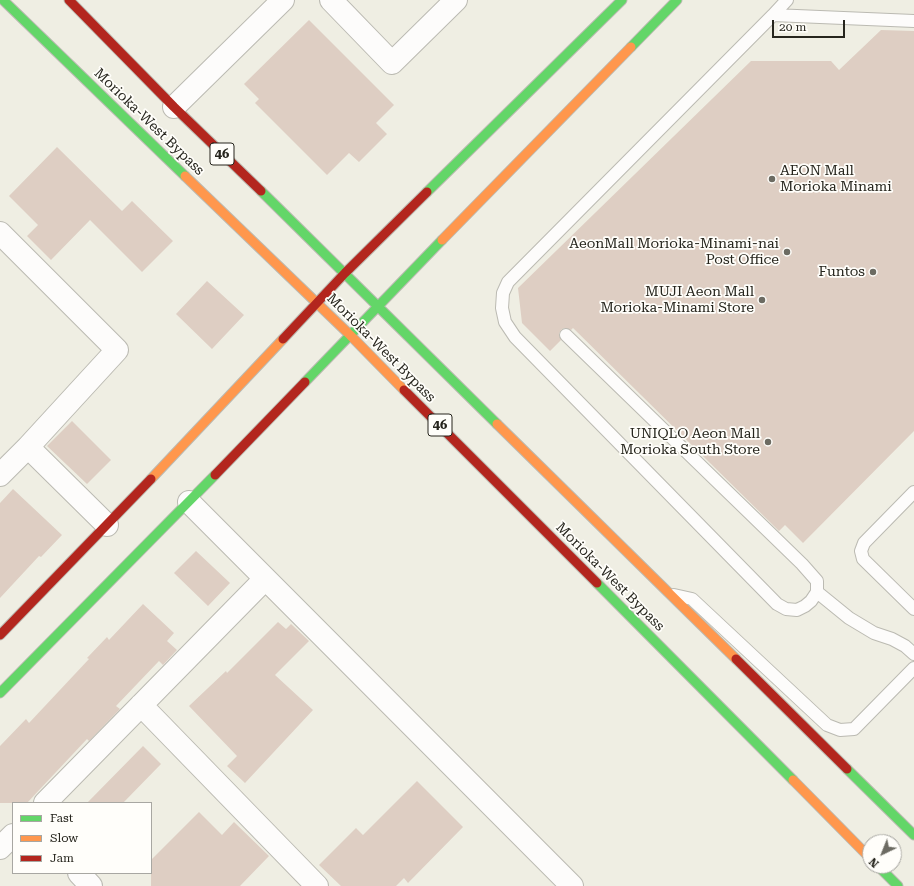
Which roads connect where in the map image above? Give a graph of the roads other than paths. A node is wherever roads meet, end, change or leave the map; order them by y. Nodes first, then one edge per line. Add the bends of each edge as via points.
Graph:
1 (3, 0) edge
2 (69, 0) edge
3 (283, 0) edge
4 (331, 0) edge
5 (456, 0) edge
6 (622, 0) edge
7 (677, 0) edge
8 (788, 0) edge
9 (773, 15) junction
10 (914, 21) edge
11 (174, 107) junction
12 (0, 233) edge
13 (345, 273) junction
14 (317, 304) junction
15 (378, 306) junction
16 (350, 335) junction
17 (566, 335) dead end
18 (28, 447) junction
19 (0, 475) edge
20 (914, 492) edge
21 (189, 502) junction
22 (107, 526) junction
23 (266, 579) junction
24 (817, 592) junction
25 (671, 595) junction
26 (914, 609) edge
27 (0, 635) edge
28 (914, 654) edge
29 (914, 668) edge
30 (0, 693) edge
31 (141, 705) junction
32 (45, 802) edge
33 (914, 835) edge
34 (12, 836) edge
35 (0, 848) edge
36 (862, 850) edge
37 (80, 874) edge
38 (886, 874) edge
39 (92, 886) edge
40 (317, 886) edge
41 (572, 886) edge
42 (898, 886) edge

1 - 14 main road, Morioka-West Bypass / 46
2 - 11 main road, Morioka-West Bypass / 46
3 - 11 street
4 - 5 street via 392,63
6 - 13 main road
7 - 15 main road
8 - 9 lane
9 - 10 lane
9 - 24 lane via 508,282 503,293 502,308 505,322 515,337 777,604 786,610 797,610 808,604
11 - 13 main road, Morioka-West Bypass / 46
12 - 18 street via 117,350
13 - 14 main road
13 - 15 main road, Morioka-West Bypass / 46
14 - 16 main road, Morioka-West Bypass / 46
14 - 22 main road
15 - 16 main road
15 - 25 main road, Morioka-West Bypass / 46
16 - 21 main road
16 - 36 main road, Morioka-West Bypass / 46
17 - 24 lane via 802,564 817,581
18 - 19 street
18 - 22 street
20 - 26 lane via 864,543 861,552 863,559
21 - 23 street
21 - 30 main road
22 - 27 main road
23 - 31 street
23 - 41 street
24 - 28 lane via 850,618 905,646
25 - 29 lane via 692,599 827,725 840,730 854,729
25 - 33 main road, Morioka-West Bypass / 46
31 - 32 street
31 - 40 street
34 - 35 street
37 - 39 street
38 - 42 main road

